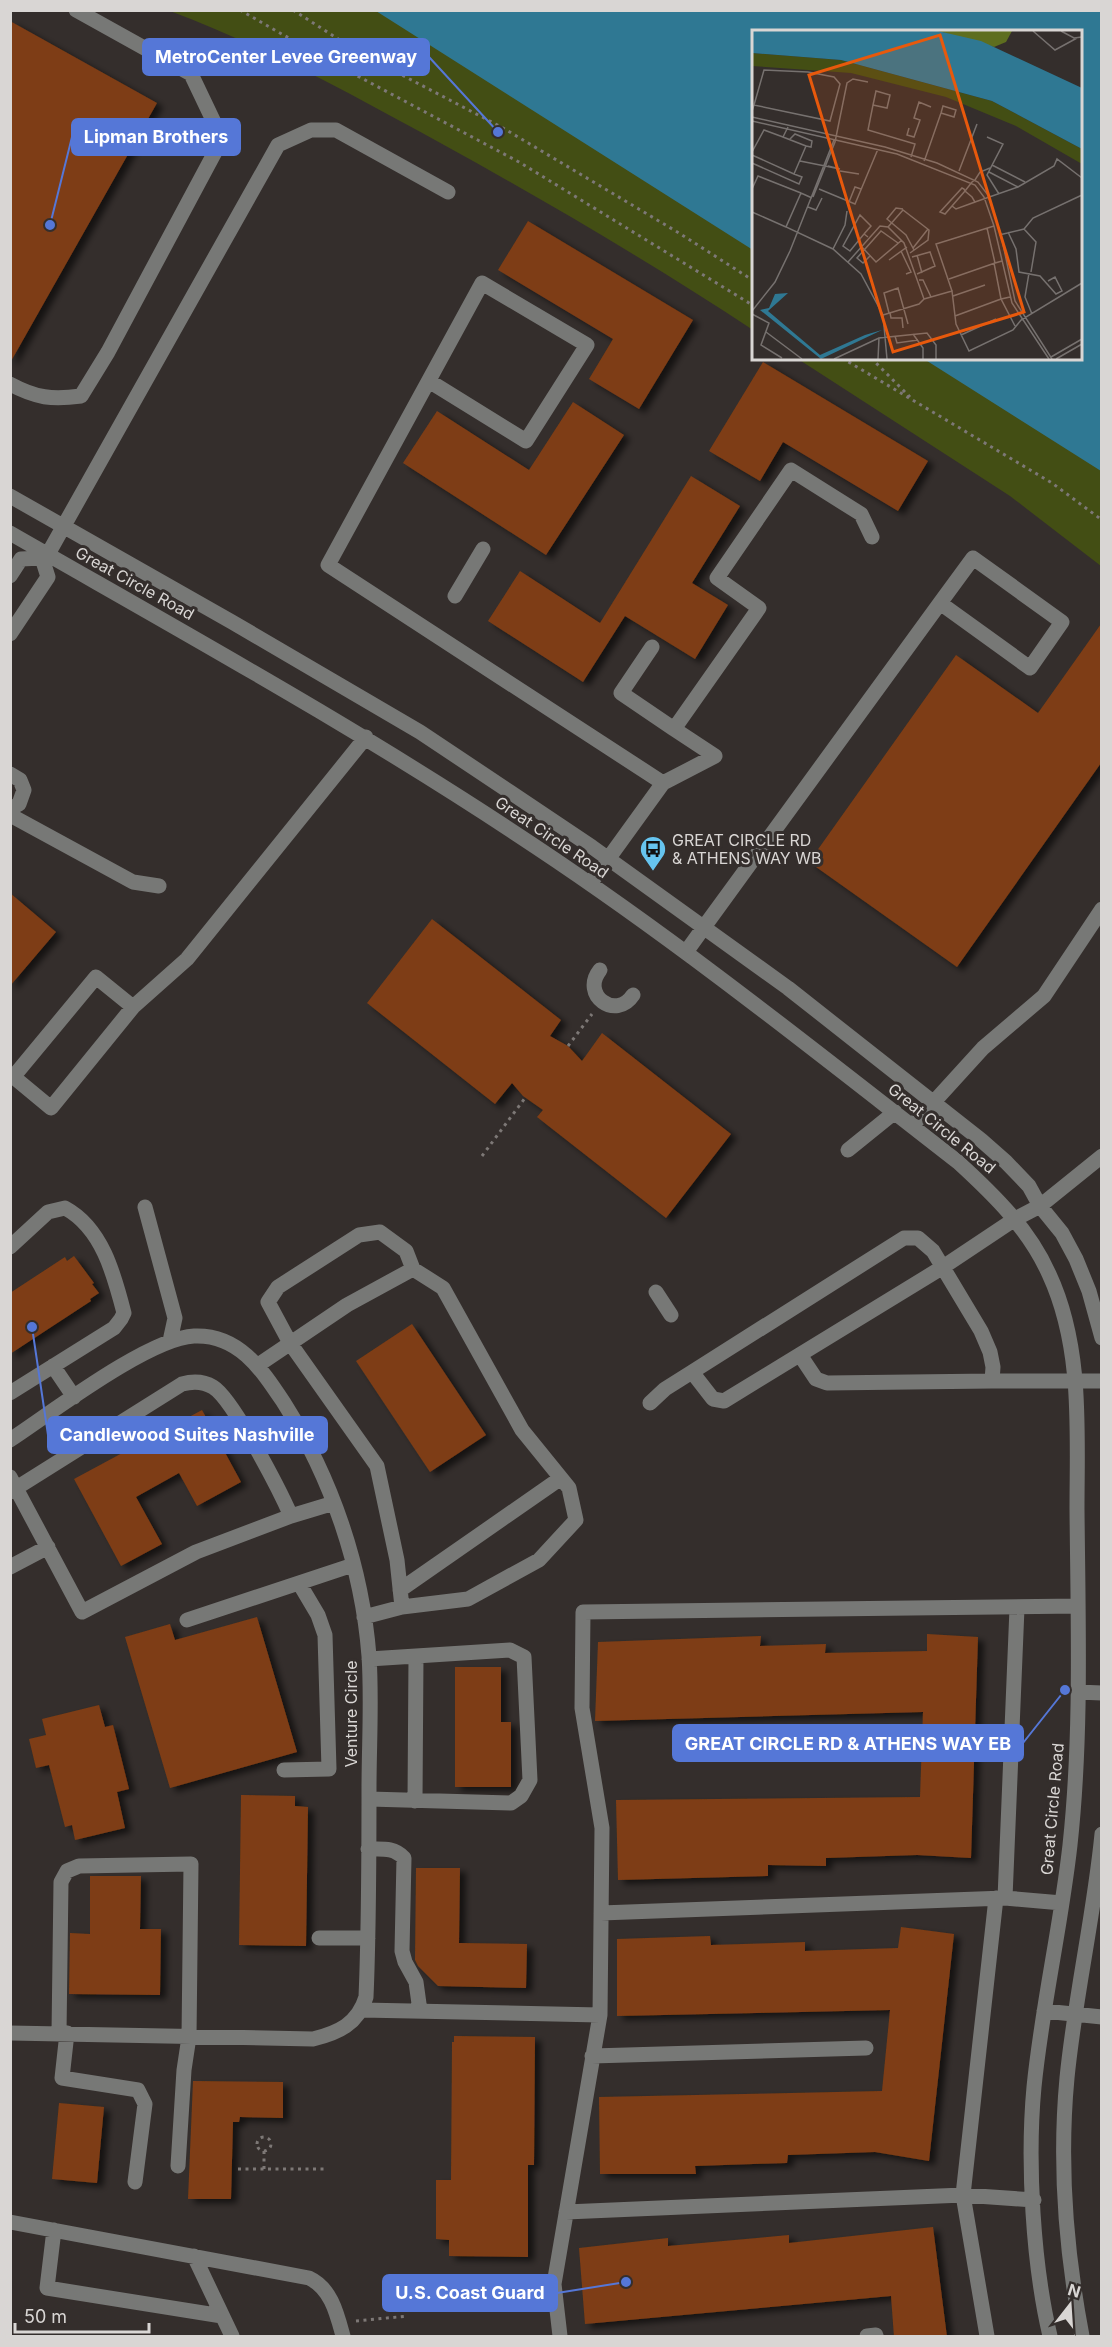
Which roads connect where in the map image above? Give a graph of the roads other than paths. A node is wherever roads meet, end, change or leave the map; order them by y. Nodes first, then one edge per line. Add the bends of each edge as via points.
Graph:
1 (76, 10) edge
2 (448, 192) dead end
3 (429, 381) junction
4 (10, 384) edge
5 (10, 496) edge
6 (63, 526) junction
7 (10, 533) edge
8 (872, 537) dead end
9 (483, 549) dead end
10 (45, 556) junction
11 (10, 576) edge
12 (455, 596) dead end
13 (940, 603) junction
14 (10, 634) edge
15 (651, 647) dead end
16 (674, 729) junction
17 (366, 738) junction
18 (10, 774) edge
19 (663, 783) junction
20 (10, 809) edge
21 (10, 815) edge
22 (610, 859) junction
23 (590, 884) junction
24 (159, 886) dead end
25 (1101, 909) edge
26 (704, 927) junction
27 (686, 951) junction
28 (600, 970) dead end
29 (633, 995) dead end
30 (133, 1007) junction
31 (12, 1075) edge
32 (933, 1102) junction
33 (895, 1113) junction
34 (912, 1126) junction
35 (848, 1150) dead end
36 (1101, 1156) edge
37 (1040, 1206) junction
38 (145, 1207) dead end
39 (1015, 1219) junction
40 (10, 1247) edge
41 (943, 1267) junction
42 (413, 1269) junction
43 (656, 1292) dead end
44 (671, 1315) dead end
45 (1101, 1338) edge
46 (170, 1341) junction
47 (290, 1343) junction
48 (800, 1355) junction
49 (258, 1365) junction
50 (53, 1366) junction
51 (692, 1372) junction
52 (992, 1381) junction
53 (1101, 1381) edge
54 (1075, 1382) junction
55 (10, 1393) edge
56 (74, 1397) junction
57 (650, 1403) dead end
58 (10, 1440) edge
59 (561, 1478) junction
60 (13, 1486) edge
61 (334, 1503) junction
62 (291, 1516) junction
63 (48, 1547) junction
64 (12, 1562) edge
65 (353, 1565) junction
66 (299, 1583) junction
67 (400, 1590) junction
68 (1078, 1605) junction
69 (402, 1607) junction
70 (1017, 1608) junction
71 (364, 1617) junction
72 (187, 1620) dead end
73 (416, 1656) junction
74 (369, 1659) junction
75 (1077, 1692) junction
76 (1101, 1693) edge
77 (284, 1770) dead end
78 (369, 1799) junction
79 (415, 1801) junction
80 (1101, 1834) edge
81 (368, 1849) junction
82 (1000, 1898) junction
83 (1062, 1903) junction
84 (601, 1913) junction
85 (319, 1938) dead end
86 (368, 1938) junction
87 (362, 2010) junction
88 (420, 2011) junction
89 (1044, 2011) junction
90 (1076, 2014) junction
91 (600, 2015) junction
92 (1101, 2017) edge
93 (10, 2033) edge
94 (63, 2033) junction
95 (189, 2037) junction
96 (866, 2048) dead end
97 (592, 2056) junction
98 (178, 2166) dead end
99 (135, 2182) dead end
100 (963, 2195) junction
101 (1034, 2200) junction
102 (566, 2212) junction
103 (10, 2222) edge
104 (54, 2230) junction
105 (194, 2256) junction
106 (222, 2316) junction
107 (341, 2330) edge
108 (232, 2337) edge
109 (560, 2337) edge
110 (987, 2337) edge
111 (1050, 2337) edge
112 (1082, 2337) edge

1 - 4 street via 191,74 222,139 81,396 54,400
2 - 6 street via 336,130 311,130 278,146
3 - 3 street via 482,283 586,345 526,441
3 - 19 street via 328,565
5 - 6 street, Great Circle Road
6 - 10 street
6 - 22 street, Great Circle Road via 420,732
7 - 10 street, Great Circle Road
8 - 16 street via 861,514 791,470 717,578 759,608
9 - 12 street
10 - 11 street via 21,559
10 - 14 street via 48,577
10 - 17 street, Great Circle Road
13 - 13 street via 1030,668 1062,622 973,558
13 - 26 street
15 - 16 street via 621,693
16 - 19 street via 715,756
17 - 23 street, Great Circle Road
17 - 30 street via 186,959
18 - 20 street via 23,784 24,793 19,804
19 - 22 street
21 - 24 street via 133,882
22 - 23 street
22 - 26 street, Great Circle Road
23 - 27 street, Great Circle Road
25 - 32 street via 1044,996 983,1048
26 - 27 street
26 - 32 street, Great Circle Road
27 - 33 street, Great Circle Road
28 - 29 street via 593,986 602,1002 620,1006
30 - 31 street via 96,977
30 - 31 street via 51,1108
32 - 34 street
32 - 37 street, Great Circle Road via 1006,1162 1029,1186
33 - 34 street, Great Circle Road
33 - 35 street
34 - 39 street, Great Circle Road via 958,1162
36 - 37 street
37 - 39 street
37 - 45 street, Great Circle Road via 1062,1233 1076,1259
38 - 46 street via 175,1318
39 - 41 street
39 - 54 street, Great Circle Road via 1049,1274 1060,1303
40 - 50 street via 48,1212 65,1208 90,1230 111,1269 124,1312 122,1319
41 - 48 street
41 - 51 street via 918,1238 904,1238
41 - 52 street via 981,1331 990,1352
42 - 47 street via 347,1305
42 - 47 street via 406,1251 380,1232 359,1235 278,1287 268,1302
42 - 59 street via 443,1288 522,1430
43 - 44 street
46 - 49 street, Venture Circle via 193,1336 217,1338 237,1347
46 - 56 street, Venture Circle
47 - 49 street
47 - 67 street via 377,1466
48 - 51 street via 724,1401 714,1399
48 - 52 street via 816,1378 827,1383
49 - 61 street, Venture Circle via 299,1429
50 - 55 street
50 - 56 street
51 - 57 street
52 - 54 street
53 - 54 street
54 - 68 street, Great Circle Road
56 - 58 street, Venture Circle
59 - 67 street
59 - 69 street via 569,1488 576,1520 539,1560 468,1599
60 - 62 street via 193,1381 213,1388 229,1404
60 - 63 street
61 - 62 street
61 - 65 street, Venture Circle
62 - 63 street via 196,1551 82,1612
63 - 64 street
65 - 66 street
65 - 71 street, Venture Circle
66 - 72 street
66 - 77 street via 325,1635 329,1769
67 - 69 street
68 - 70 street
68 - 75 street, Great Circle Road
69 - 71 street
70 - 82 street
70 - 84 street via 583,1612 582,1707 602,1828
71 - 74 street, Venture Circle
73 - 74 street
73 - 79 street
73 - 79 street via 510,1650 524,1658 530,1780 521,1796 511,1803
74 - 78 street, Venture Circle
75 - 76 street
75 - 83 street, Great Circle Road via 1074,1793
78 - 79 street
78 - 81 street, Venture Circle
80 - 90 street
81 - 86 street, Venture Circle
81 - 88 street via 398,1851 404,1858 402,1951 416,1982
82 - 83 street
82 - 84 street
82 - 100 street
83 - 89 street, Great Circle Road
84 - 91 street
85 - 86 street
86 - 87 street, Venture Circle
87 - 88 street
87 - 95 street via 338,2032 312,2039
88 - 91 street
89 - 90 street
89 - 101 street, Great Circle Road via 1034,2090
90 - 92 street
90 - 112 street via 1067,2077 1065,2175
91 - 97 street
93 - 94 street
94 - 95 street
94 - 95 street via 62,1882 67,1871 79,1866 191,1864
94 - 99 street via 62,2078 138,2090 145,2104
95 - 98 street
96 - 97 street
97 - 102 street
100 - 101 street
100 - 102 street
100 - 110 street
101 - 111 street, Great Circle Road
102 - 109 street via 554,2284
103 - 104 street
104 - 105 street
104 - 106 street via 47,2288
105 - 106 street
105 - 107 street via 309,2278 321,2284
106 - 108 street

